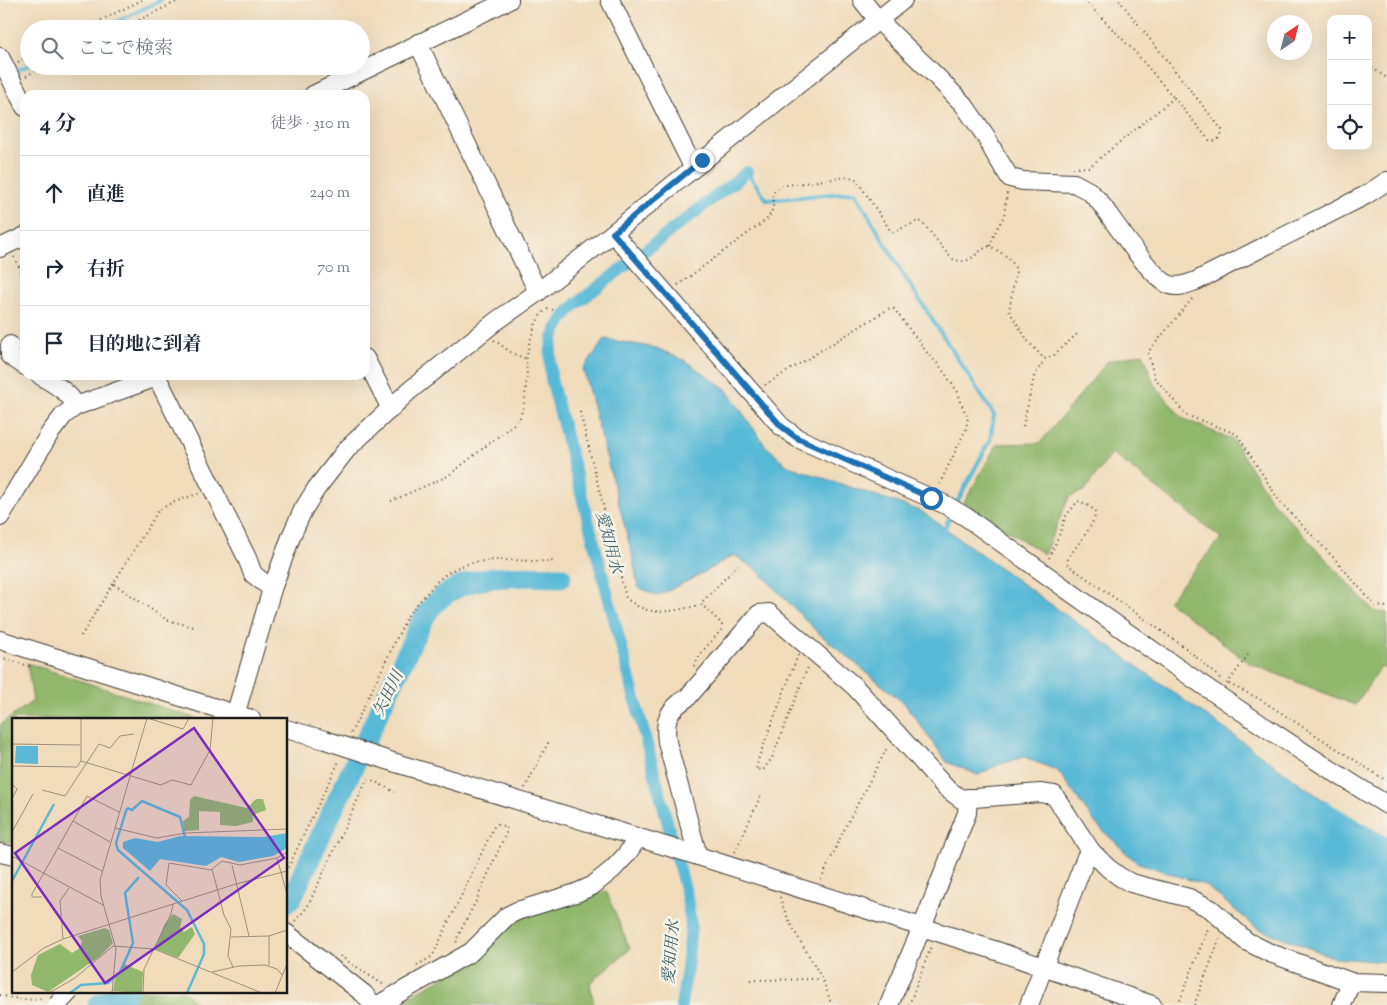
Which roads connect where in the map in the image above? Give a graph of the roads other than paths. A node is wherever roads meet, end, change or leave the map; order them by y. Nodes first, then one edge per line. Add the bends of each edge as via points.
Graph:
1 (509, 0) edge
2 (610, 0) edge
3 (862, 0) edge
4 (904, 0) edge
5 (878, 20) junction
6 (418, 43) junction
7 (0, 57) edge
8 (370, 67) edge
9 (354, 75) edge
10 (324, 90) edge
11 (20, 97) edge
12 (693, 167) junction
13 (1387, 181) edge
14 (613, 233) junction
15 (20, 238) edge
16 (4, 246) edge
17 (538, 292) junction
18 (10, 345) dead end
19 (20, 363) edge
20 (370, 368) edge
21 (48, 380) edge
22 (146, 380) edge
23 (159, 380) edge
24 (76, 406) junction
25 (391, 409) junction
26 (0, 517) edge
27 (272, 589) junction
28 (0, 640) edge
29 (240, 717) edge
30 (288, 730) edge
31 (968, 798) junction
32 (1387, 805) edge
33 (638, 838) junction
34 (1091, 851) junction
35 (692, 855) junction
36 (922, 927) junction
37 (289, 928) edge
38 (1044, 966) junction
39 (1351, 982) junction
40 (1387, 984) edge
41 (68, 992) edge
42 (53, 1001) edge
43 (373, 1005) edge
44 (378, 1005) edge
45 (889, 1005) edge
46 (1029, 1005) edge
47 (1152, 1005) edge
48 (1342, 1005) edge

1 - 6 street
2 - 12 street
3 - 5 street
4 - 5 street
5 - 12 street
5 - 13 street via 964,105 986,135 1010,178 1074,183 1089,191 1136,251 1169,285 1196,281 1366,195
6 - 8 street
6 - 17 street
7 - 11 street
9 - 10 street
12 - 14 street
14 - 17 street
14 - 32 street via 781,426 797,438 966,517 1040,570 1223,689 1344,778
15 - 16 street
17 - 25 street via 485,330
18 - 19 street via 10,356
20 - 25 street
21 - 24 street via 72,398
22 - 24 street
23 - 27 street via 253,574
24 - 26 street via 50,433
25 - 27 street via 347,449 316,489 292,534
27 - 29 street
28 - 29 street
30 - 33 street, bridge
31 - 34 street via 1054,795
31 - 35 street via 961,799 946,788 855,687 809,646 769,613 760,614 688,697 675,705 665,727
31 - 36 street via 967,813
33 - 35 street
33 - 44 street via 613,869 592,886 507,916 464,957
34 - 38 street
34 - 39 street via 1108,868 1131,883 1189,898 1214,912 1246,941
35 - 36 street
36 - 38 street
36 - 45 street
37 - 43 street
38 - 46 street
38 - 47 street
39 - 40 street
39 - 48 street
41 - 42 street, bridge

